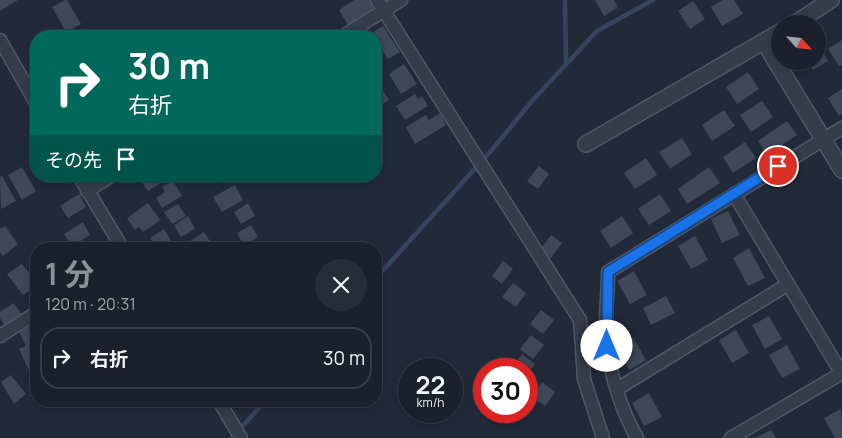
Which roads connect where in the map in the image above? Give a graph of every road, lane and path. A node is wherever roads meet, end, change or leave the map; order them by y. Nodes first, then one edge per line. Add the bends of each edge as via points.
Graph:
1 (377, 0) edge
2 (401, 0) edge
3 (832, 0) edge
4 (384, 11) junction
5 (808, 15) edge
6 (353, 30) edge
7 (771, 38) edge
8 (0, 40) edge
9 (764, 42) junction
10 (30, 92) edge
11 (842, 128) edge
12 (822, 138) junction
13 (586, 144) dead end
14 (842, 170) edge
15 (82, 182) edge
16 (101, 182) edge
17 (87, 191) junction
18 (734, 194) junction
19 (119, 242) edge
20 (788, 285) junction
21 (30, 317) edge
22 (0, 336) edge
23 (842, 373) edge
24 (617, 389) junction
25 (223, 407) edge
26 (241, 438) edge
27 (603, 438) edge
28 (637, 438) edge
29 (731, 438) edge

1 - 4 street
2 - 4 street
3 - 5 street
4 - 6 street
4 - 27 street via 580,320 584,379
7 - 9 street
8 - 10 street
9 - 12 street
9 - 13 street
11 - 12 street
12 - 14 street
12 - 18 street
15 - 17 street
16 - 17 street
17 - 19 street
18 - 20 street
18 - 24 street via 608,272 607,346
20 - 23 street
20 - 24 street
21 - 22 street
23 - 29 street
24 - 28 street via 628,423
25 - 26 street

